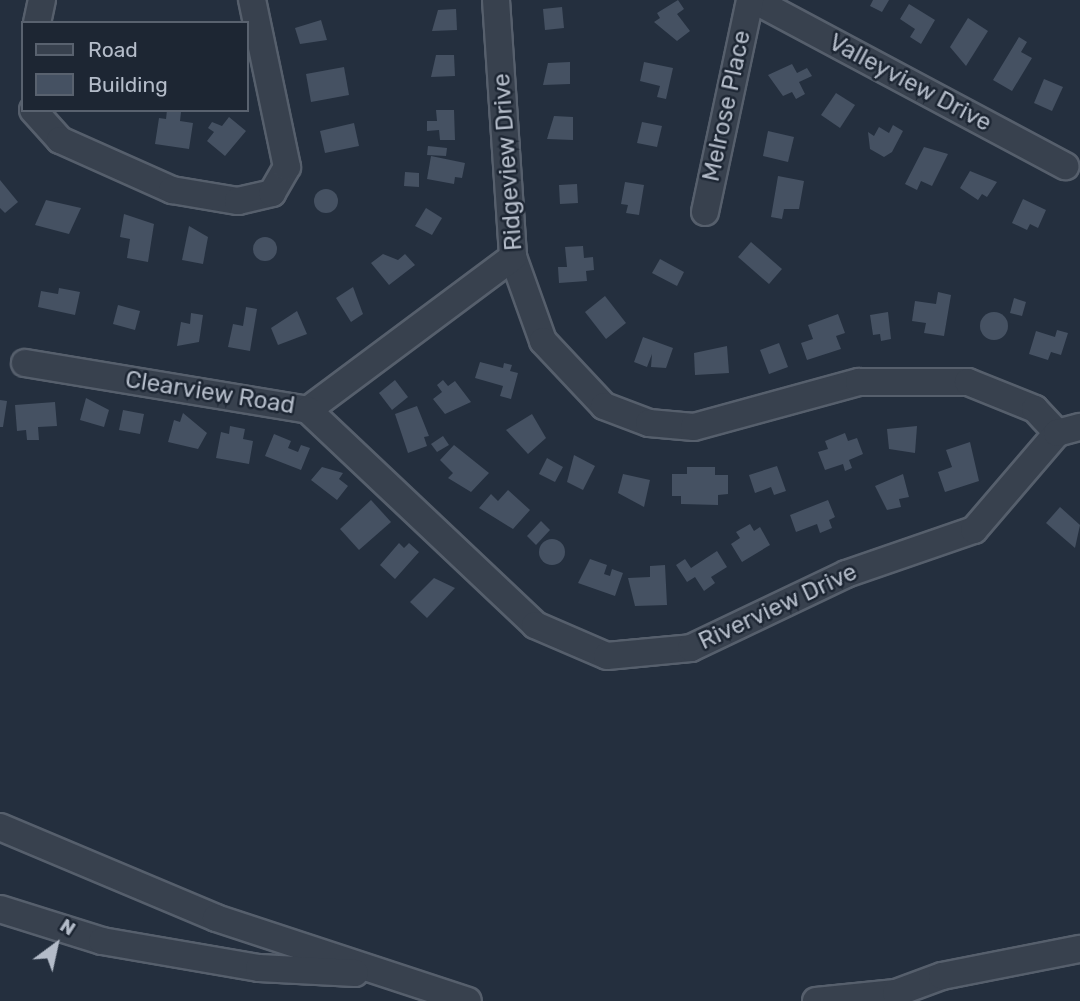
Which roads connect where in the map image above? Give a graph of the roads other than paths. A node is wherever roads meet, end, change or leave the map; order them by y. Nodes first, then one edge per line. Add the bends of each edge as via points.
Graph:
1 (42, 0) edge
2 (253, 0) edge
3 (496, 0) edge
4 (752, 0) edge
5 (37, 21) edge
6 (35, 112) edge
7 (1065, 166) dead end
8 (705, 212) dead end
9 (513, 257) junction
10 (24, 363) dead end
11 (308, 410) junction
12 (1068, 430) edge
13 (0, 827) edge
14 (0, 909) edge
15 (1080, 950) edge
16 (378, 973) junction
17 (468, 1001) edge
18 (816, 1001) edge

1 - 5 street
2 - 6 street via 285,145 287,167 272,193 239,201 172,190 60,140
3 - 9 street, Ridgeview Drive
4 - 7 street, Valleyview Drive
4 - 8 street, Melrose Place
9 - 11 street, Clearview Road
9 - 12 street, Ridgeview Drive via 543,341 604,406 649,424 694,427 859,382 968,382 1035,409
10 - 11 street, Clearview Road
11 - 12 street, Riverview Drive via 535,625 607,656 691,648 846,574 974,530
13 - 16 street via 216,918
14 - 16 street via 102,941 259,968
15 - 18 street via 942,976 896,993
16 - 17 street

